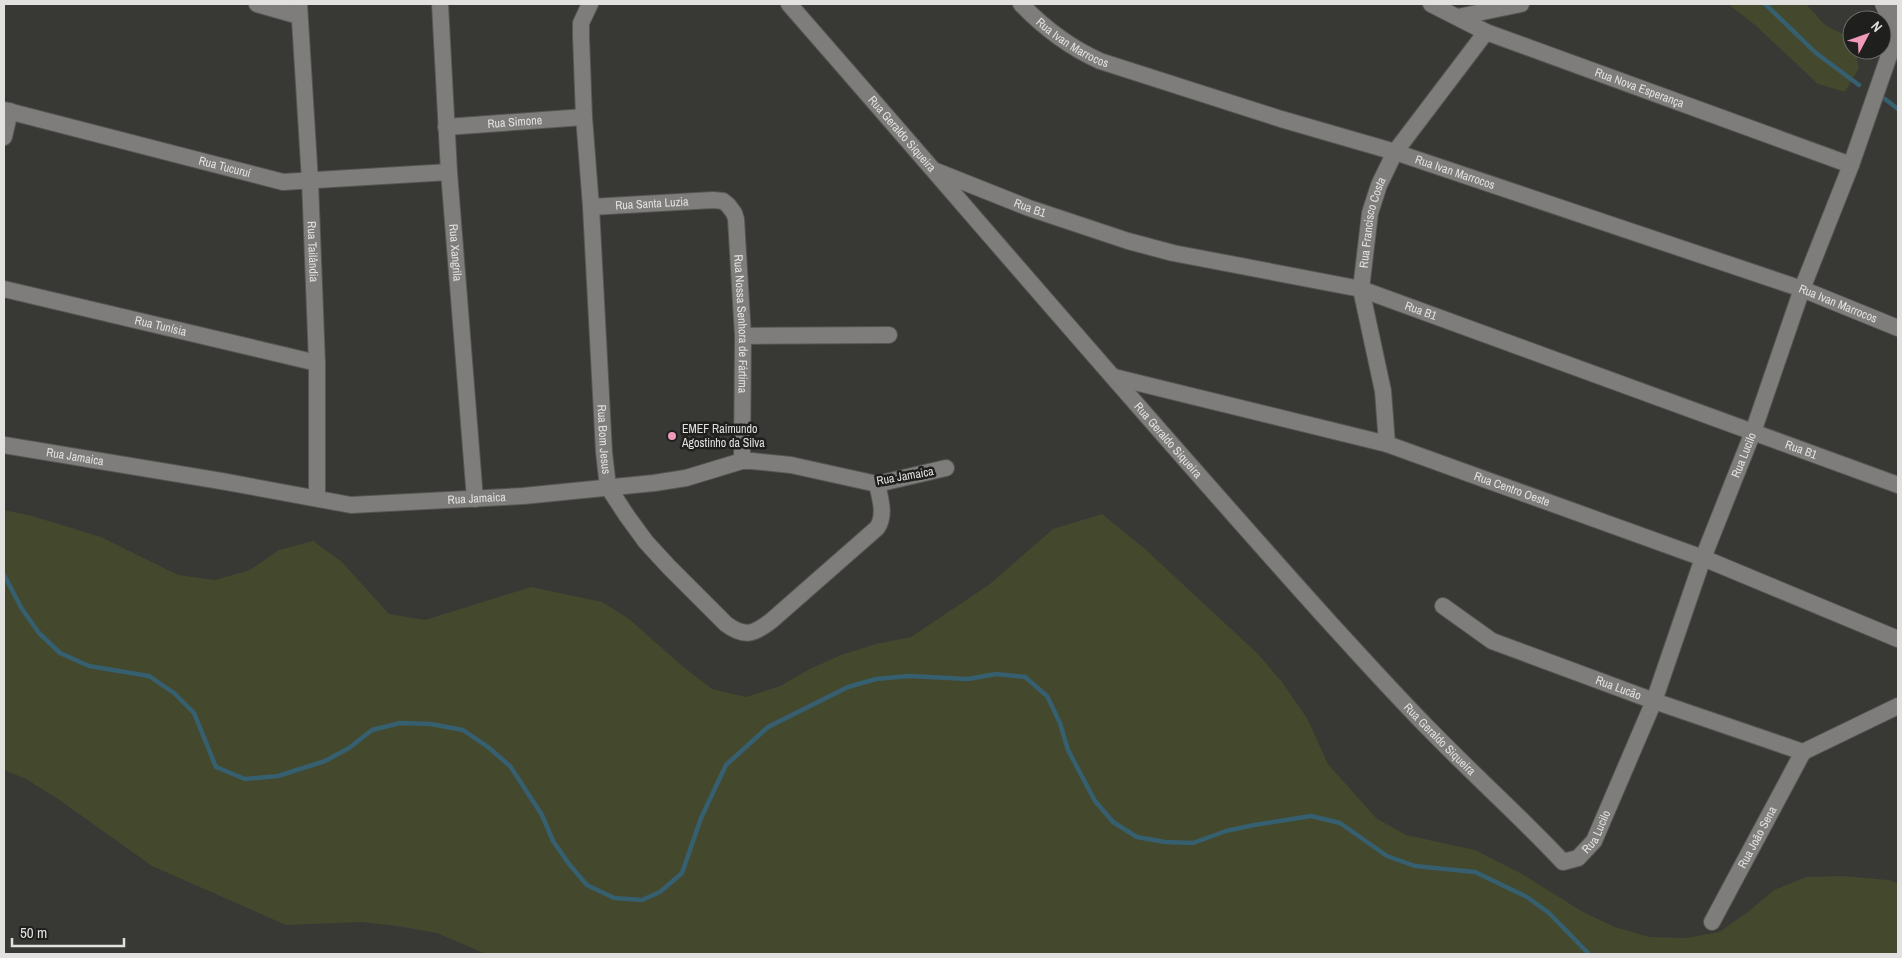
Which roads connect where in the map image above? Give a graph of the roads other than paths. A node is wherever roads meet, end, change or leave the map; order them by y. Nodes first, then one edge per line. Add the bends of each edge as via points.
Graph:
1 (257, 4) edge
2 (440, 4) edge
3 (590, 4) edge
4 (789, 4) edge
5 (1021, 4) edge
6 (1431, 4) edge
7 (1521, 4) edge
8 (1885, 4) edge
9 (299, 10) edge
10 (1458, 17) junction
11 (1898, 29) edge
12 (1486, 32) junction
13 (7, 111) edge
14 (584, 117) junction
15 (446, 127) junction
16 (4, 137) edge
17 (1395, 152) junction
18 (1851, 165) junction
19 (934, 170) junction
20 (449, 172) junction
21 (310, 181) junction
22 (713, 200) joint
23 (591, 206) junction
24 (4, 289) edge
25 (1361, 289) junction
26 (1802, 289) junction
27 (1898, 328) edge
28 (889, 335) dead end
29 (743, 336) junction
30 (317, 363) junction
31 (1114, 377) junction
32 (1753, 432) junction
33 (1387, 444) junction
34 (4, 445) edge
35 (742, 461) junction
36 (946, 468) dead end
37 (877, 484) junction
38 (1898, 486) edge
39 (608, 488) junction
40 (317, 498) junction
41 (475, 499) junction
42 (1703, 558) junction
43 (1443, 606) dead end
44 (1898, 639) edge
45 (1654, 701) junction
46 (1898, 706) edge
47 (1803, 752) junction
48 (1563, 862) joint
49 (1712, 922) dead end

1 - 9 street
2 - 15 street, Rua Xangrila
3 - 14 street, Rua Bom Jesus via 582,23
4 - 19 street, Rua Geraldo Siqueira
5 - 17 street, Rua Ivan Marrocos via 1072,48 1100,61 1281,120
6 - 10 street, Rua Nova Esperança
7 - 10 street
8 - 11 street
9 - 21 street, Rua Tailândia
10 - 12 street, Rua Nova Esperança
11 - 18 street, Rua Lucilo
12 - 17 street, Rua Francisco Costa
12 - 18 street, Rua Nova Esperança
13 - 16 street
13 - 21 street, Rua Tucuruí via 269,179
14 - 15 street, Rua Simone
14 - 23 street, Rua Bom Jesus
15 - 20 street, Rua Xangrila
17 - 25 street, Rua Francisco Costa via 1379,184 1370,213
17 - 26 street, Rua Ivan Marrocos
18 - 26 street, Rua Lucilo
19 - 25 street, Rua B1 via 1029,208 1128,241 1173,253
19 - 31 street, Rua Geraldo Siqueira
20 - 21 street, Rua Tucuruí
20 - 41 street, Rua Xangrila
21 - 30 street, Rua Tailândia
22 - 23 street, Rua Santa Luzia
22 - 29 street, Rua Nossa Senhora de Fártima via 728,205 736,219
23 - 39 street, Rua Bom Jesus
24 - 30 street, Rua Tunísia
25 - 32 street, Rua B1
25 - 33 street, Rua Francisco Costa via 1383,391
26 - 27 street, Rua Ivan Marrocos
26 - 32 street, Rua Lucilo
28 - 29 street
29 - 35 street, Rua Nossa Senhora de Fártima
30 - 40 street, Rua Tailândia
31 - 33 street, Rua Centro Oeste
31 - 48 street, Rua Geraldo Siqueira via 1418,718
32 - 38 street, Rua B1
32 - 42 street, Rua Lucilo
33 - 42 street, Rua Centro Oeste
34 - 40 street, Rua Jamaica
35 - 37 street, Rua Jamaica via 791,466
35 - 39 street, Rua Jamaica via 686,478
36 - 37 street, Rua Jamaica
37 - 39 street, Rua Bom Jesus via 882,515 877,528 759,630 744,633 726,624 668,567
39 - 41 street, Rua Jamaica
40 - 41 street, Rua Jamaica via 351,505
42 - 44 street, Rua Centro Oeste
42 - 45 street, Rua Lucilo
43 - 45 street, Rua Lucão via 1492,641
45 - 47 street, Rua Lucão
45 - 48 street, Rua Lucilo via 1594,840 1578,858
46 - 47 street
47 - 49 street, Rua João Sena

